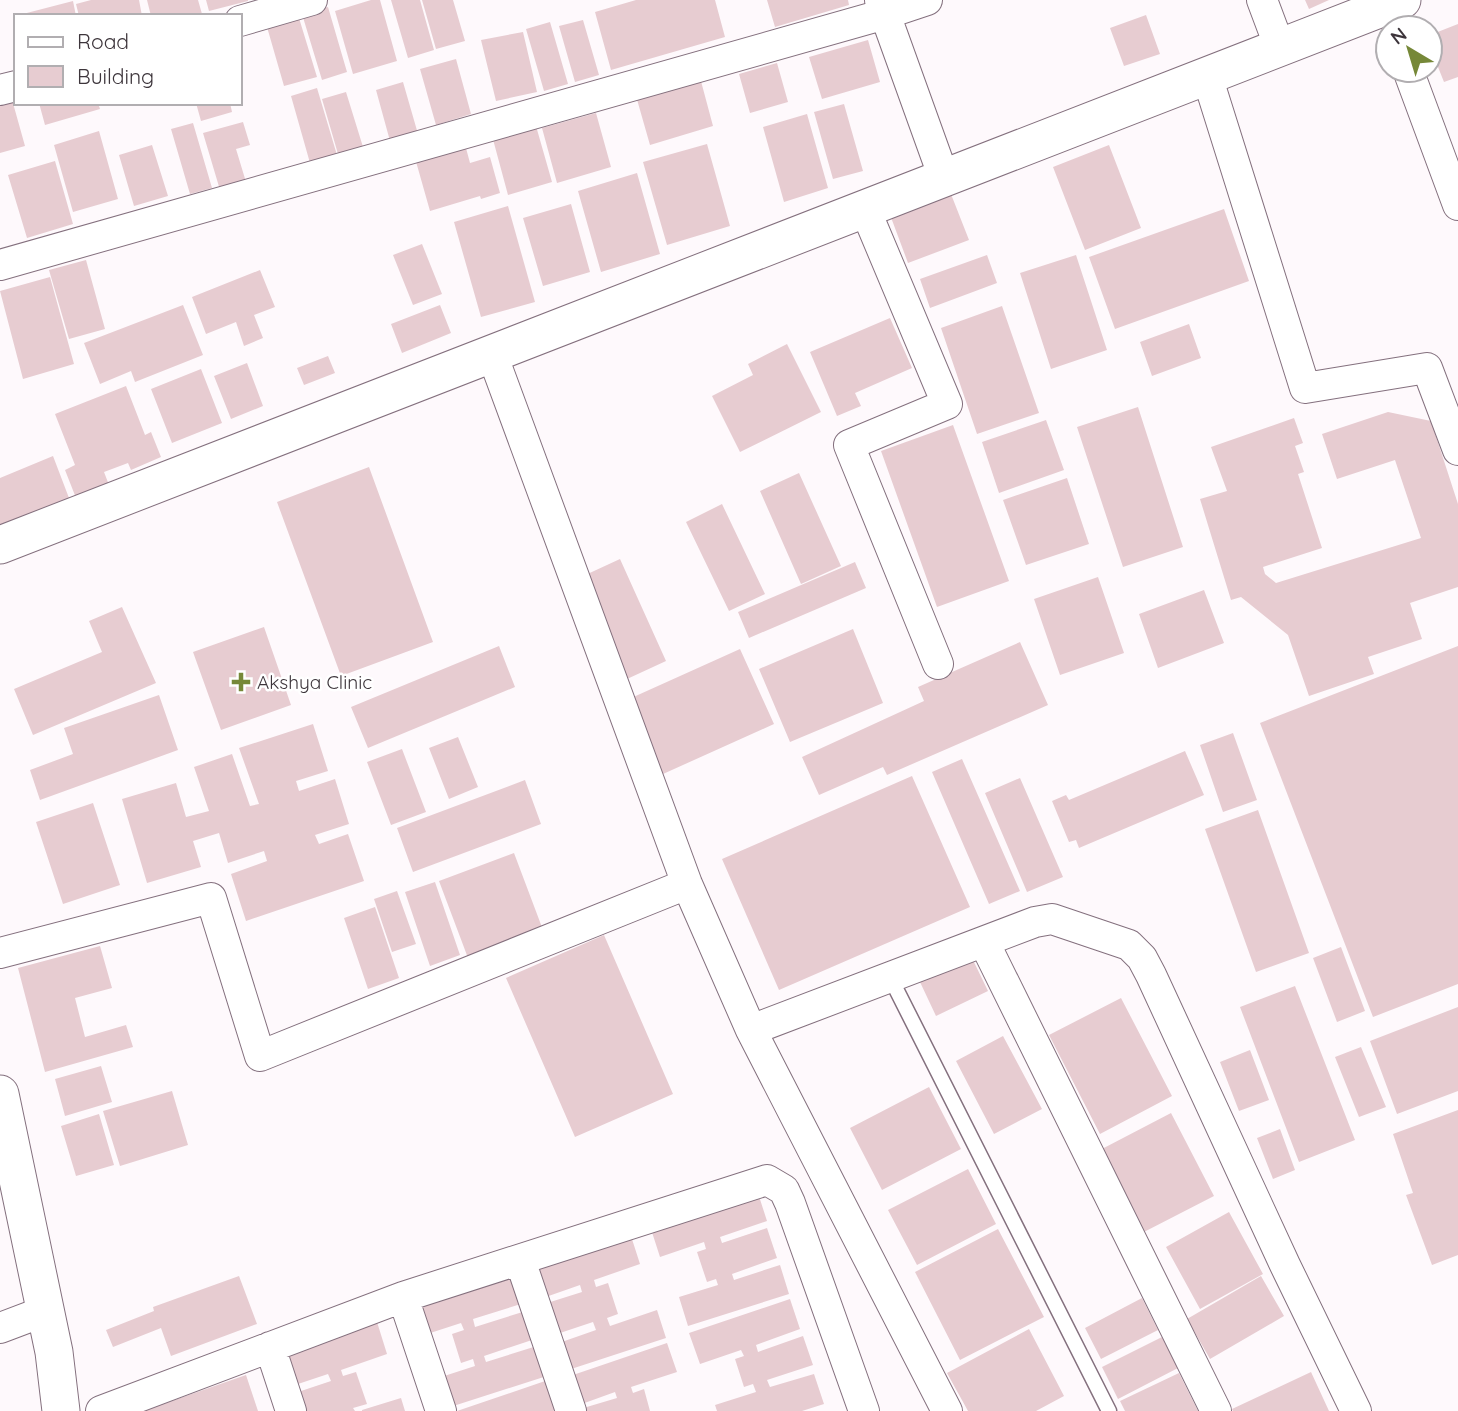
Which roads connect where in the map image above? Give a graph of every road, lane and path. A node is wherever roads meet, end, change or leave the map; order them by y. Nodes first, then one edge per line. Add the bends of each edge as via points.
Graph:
1 (312, 0) edge
2 (927, 0) edge
3 (1262, 0) edge
4 (882, 7) edge
5 (1394, 12) edge
6 (242, 20) edge
7 (1280, 48) junction
8 (1207, 76) junction
9 (1413, 84) edge
10 (944, 178) junction
11 (1458, 205) edge
12 (865, 209) junction
13 (0, 265) edge
14 (492, 354) junction
15 (1458, 450) edge
16 (0, 545) edge
17 (938, 664) dead end
18 (687, 884) junction
19 (984, 942) junction
20 (0, 953) edge
21 (891, 977) junction
22 (751, 1030) junction
23 (0, 1094) edge
24 (520, 1260) junction
25 (403, 1297) junction
26 (45, 1311) junction
27 (0, 1328) edge
28 (270, 1347) junction
29 (56, 1408) edge
30 (104, 1410) edge
31 (291, 1411) edge
32 (441, 1411) edge
33 (572, 1411) edge
34 (864, 1411) edge
35 (947, 1411) edge
36 (1109, 1411) edge
37 (1216, 1411) edge
38 (1356, 1411) edge

1 - 6 street
2 - 4 street
3 - 7 street
4 - 10 street
4 - 13 street
5 - 7 street
7 - 8 street
8 - 10 street
8 - 15 street via 1305,388 1427,368
9 - 11 street
10 - 12 street
12 - 14 street
12 - 17 street via 947,404 849,446
14 - 16 street
14 - 18 street
18 - 20 street via 260,1056 211,898
18 - 22 street
19 - 21 street
19 - 37 street
19 - 38 street via 1052,919 1129,945 1142,958
21 - 22 street
21 - 36 lane
22 - 35 street
23 - 26 street
24 - 25 street
24 - 33 street
24 - 34 street via 766,1180 776,1184 790,1203
25 - 28 street
25 - 32 street
26 - 27 street
26 - 29 street via 54,1352
28 - 30 street
28 - 31 street

